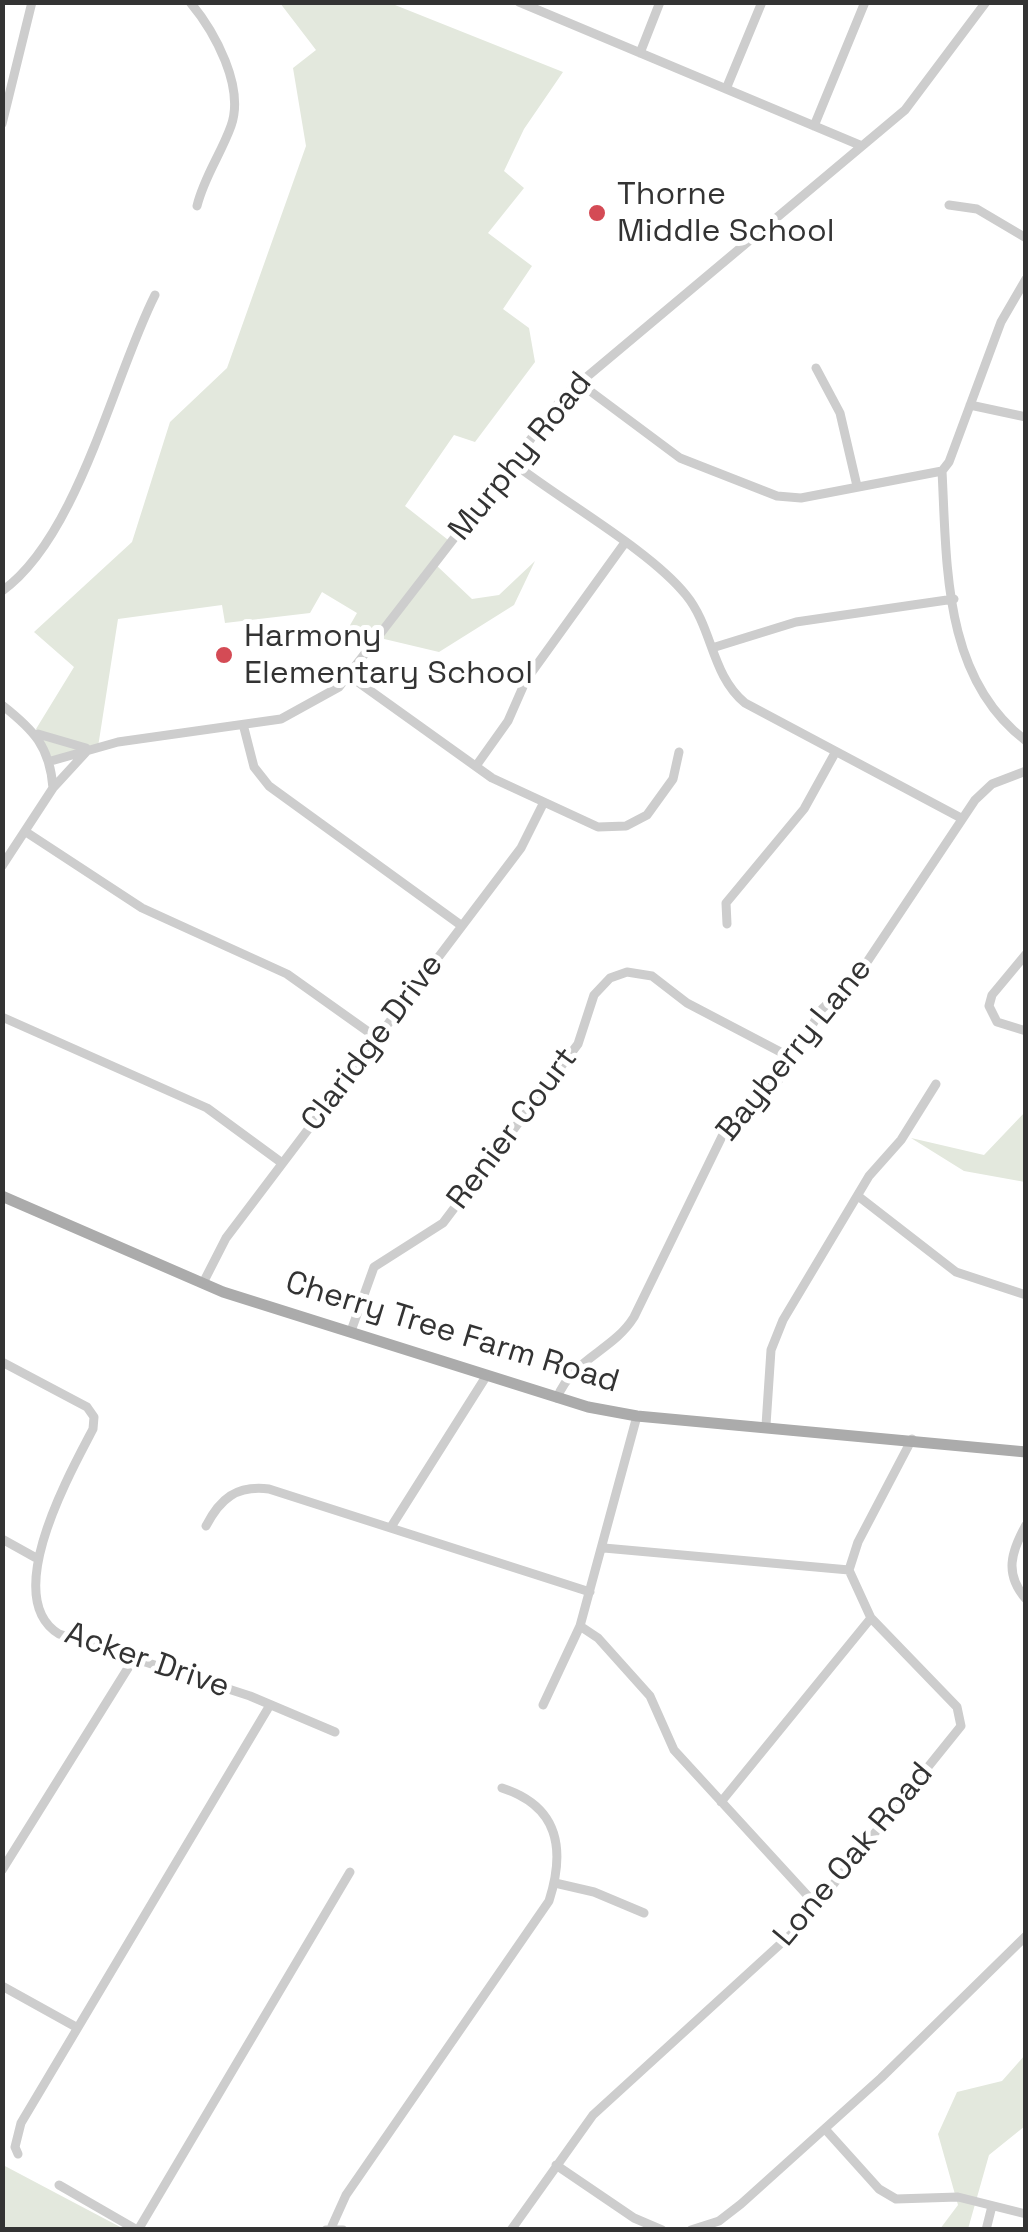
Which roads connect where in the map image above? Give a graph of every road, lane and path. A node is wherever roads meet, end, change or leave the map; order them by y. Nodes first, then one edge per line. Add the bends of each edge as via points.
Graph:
1 (32, 2) edge
2 (190, 2) edge
3 (519, 2) edge
4 (559, 2) edge
5 (660, 2) edge
6 (762, 2) edge
7 (866, 2) edge
8 (986, 2) edge
9 (553, 17) junction
10 (640, 53) junction
11 (726, 89) junction
12 (6, 98) edge
13 (2, 124) edge
14 (814, 126) junction
15 (862, 146) junction
16 (950, 205) dead end
17 (196, 206) dead end
18 (1026, 238) edge
19 (1026, 278) edge
20 (155, 295) dead end
21 (816, 368) dead end
22 (578, 382) junction
23 (970, 405) junction
24 (1026, 417) edge
25 (512, 462) junction
26 (942, 470) junction
27 (857, 486) junction
28 (624, 544) junction
29 (2, 591) edge
30 (954, 598) junction
31 (712, 648) junction
32 (350, 676) junction
33 (2, 705) edge
34 (244, 728) junction
35 (38, 734) junction
36 (1026, 741) edge
37 (88, 748) junction
38 (679, 752) dead end
39 (835, 753) junction
40 (50, 761) junction
41 (476, 766) junction
42 (1026, 771) edge
43 (52, 788) junction
44 (544, 802) junction
45 (961, 818) junction
46 (26, 832) junction
47 (4, 861) edge
48 (727, 924) dead end
49 (462, 926) junction
50 (1026, 954) edge
51 (2, 1017) edge
52 (1026, 1031) edge
53 (377, 1038) junction
54 (792, 1058) junction
55 (936, 1084) dead end
56 (282, 1163) junction
57 (2, 1196) edge
58 (858, 1196) junction
59 (203, 1284) junction
60 (1026, 1295) edge
61 (350, 1331) junction
62 (2, 1362) edge
63 (487, 1375) junction
64 (556, 1398) junction
65 (637, 1416) junction
66 (766, 1425) junction
67 (912, 1440) junction
68 (1026, 1452) edge
69 (1026, 1524) edge
70 (206, 1526) dead end
71 (391, 1527) junction
72 (2, 1539) edge
73 (604, 1548) junction
74 (38, 1559) junction
75 (849, 1570) junction
76 (590, 1592) junction
77 (1026, 1599) edge
78 (871, 1618) junction
79 (580, 1626) junction
80 (134, 1660) junction
81 (270, 1704) junction
82 (543, 1705) dead end
83 (334, 1732) dead end
84 (502, 1788) dead end
85 (721, 1802) junction
86 (2, 1870) edge
87 (350, 1872) dead end
88 (555, 1883) junction
89 (818, 1907) junction
90 (644, 1912) dead end
91 (1026, 1936) edge
92 (2, 1986) edge
93 (76, 2027) junction
94 (825, 2129) junction
95 (18, 2154) dead end
96 (556, 2165) junction
97 (59, 2184) dead end
98 (992, 2206) junction
99 (1026, 2214) edge
100 (329, 2228) edge
101 (137, 2230) edge
102 (344, 2230) edge
103 (511, 2230) edge
104 (662, 2230) edge
105 (691, 2230) edge
106 (986, 2230) edge

1 - 12 street
2 - 17 street via 230,76 236,101
3 - 9 street
4 - 9 street
5 - 10 street
6 - 11 street
7 - 14 street
8 - 15 street, Murphy Road via 920,94
9 - 10 street
10 - 11 street
11 - 14 street
12 - 13 street
14 - 15 street
15 - 22 street, Murphy Road
16 - 18 street via 978,209
19 - 23 street
20 - 29 street via 100,436 46,544
21 - 27 street via 840,413
22 - 25 street, Murphy Road
22 - 27 street via 680,458 777,496 802,498
23 - 24 street
23 - 26 street
25 - 28 street
25 - 32 street, Murphy Road
26 - 27 street
26 - 30 street
28 - 31 street via 684,592
28 - 41 street via 526,680 508,721
30 - 31 street via 836,614
30 - 36 street via 962,656 978,692
31 - 39 street via 737,697
32 - 34 street, Murphy Road via 300,712
32 - 41 street
33 - 35 street
34 - 37 street, Murphy Road
34 - 49 street via 249,755 269,786
35 - 37 street
35 - 40 street
37 - 40 street, Murphy Road
37 - 43 street
38 - 44 street via 678,768 659,802 635,822 598,827
39 - 45 street
39 - 48 street via 804,808 726,903
40 - 43 street
41 - 44 street
42 - 45 street, Bayberry Lane via 988,786
43 - 46 street
44 - 49 street, Claridge Drive via 521,848
45 - 54 street, Bayberry Lane via 859,974 822,1009
46 - 47 street
46 - 53 street via 142,908 287,974
49 - 53 street, Claridge Drive
50 - 52 street via 989,1006 997,1022
51 - 56 street via 206,1108
53 - 56 street, Claridge Drive
54 - 61 street, Renier Court via 687,1003 652,976 627,972 610,978 594,995 578,1044 443,1223 374,1267
54 - 64 street, Bayberry Lane via 767,1092 730,1120 628,1328 572,1370
55 - 58 street
56 - 59 street, Claridge Drive via 226,1238
57 - 59 main road, Cherry Tree Farm Road
58 - 60 street via 956,1272
58 - 66 street via 776,1334
59 - 61 main road, Cherry Tree Farm Road
61 - 63 main road, Cherry Tree Farm Road
62 - 74 street, Acker Drive via 87,1407 94,1418
63 - 64 main road, Cherry Tree Farm Road
63 - 71 street
64 - 65 main road, Cherry Tree Farm Road
65 - 66 main road, Cherry Tree Farm Road
65 - 73 street
66 - 67 main road, Cherry Tree Farm Road
67 - 68 main road, Cherry Tree Farm Road
67 - 75 street
69 - 77 street via 1010,1563
70 - 71 street via 224,1498 257,1488
71 - 76 street
72 - 74 street
73 - 75 street
73 - 76 street
74 - 80 street, Acker Drive via 32,1592 44,1622 59,1634
75 - 78 street, Lone Oak Road
76 - 79 street
78 - 85 street
78 - 89 street, Lone Oak Road via 957,1707 962,1722
79 - 82 street
79 - 85 street via 650,1696 669,1744
80 - 81 street, Acker Drive
80 - 86 street
81 - 83 street, Acker Drive
81 - 93 street
84 - 88 street via 524,1794 545,1815 556,1842
85 - 89 street
87 - 101 street
88 - 90 street
88 - 100 street via 540,1920
89 - 96 street, Lone Oak Road via 592,2116
91 - 94 street
92 - 93 street
93 - 95 street via 21,2123
94 - 98 street via 886,2195 909,2202 958,2197
94 - 105 street via 727,2216
96 - 103 street, Lone Oak Road
96 - 104 street
97 - 101 street
98 - 99 street
98 - 106 street
100 - 102 street

